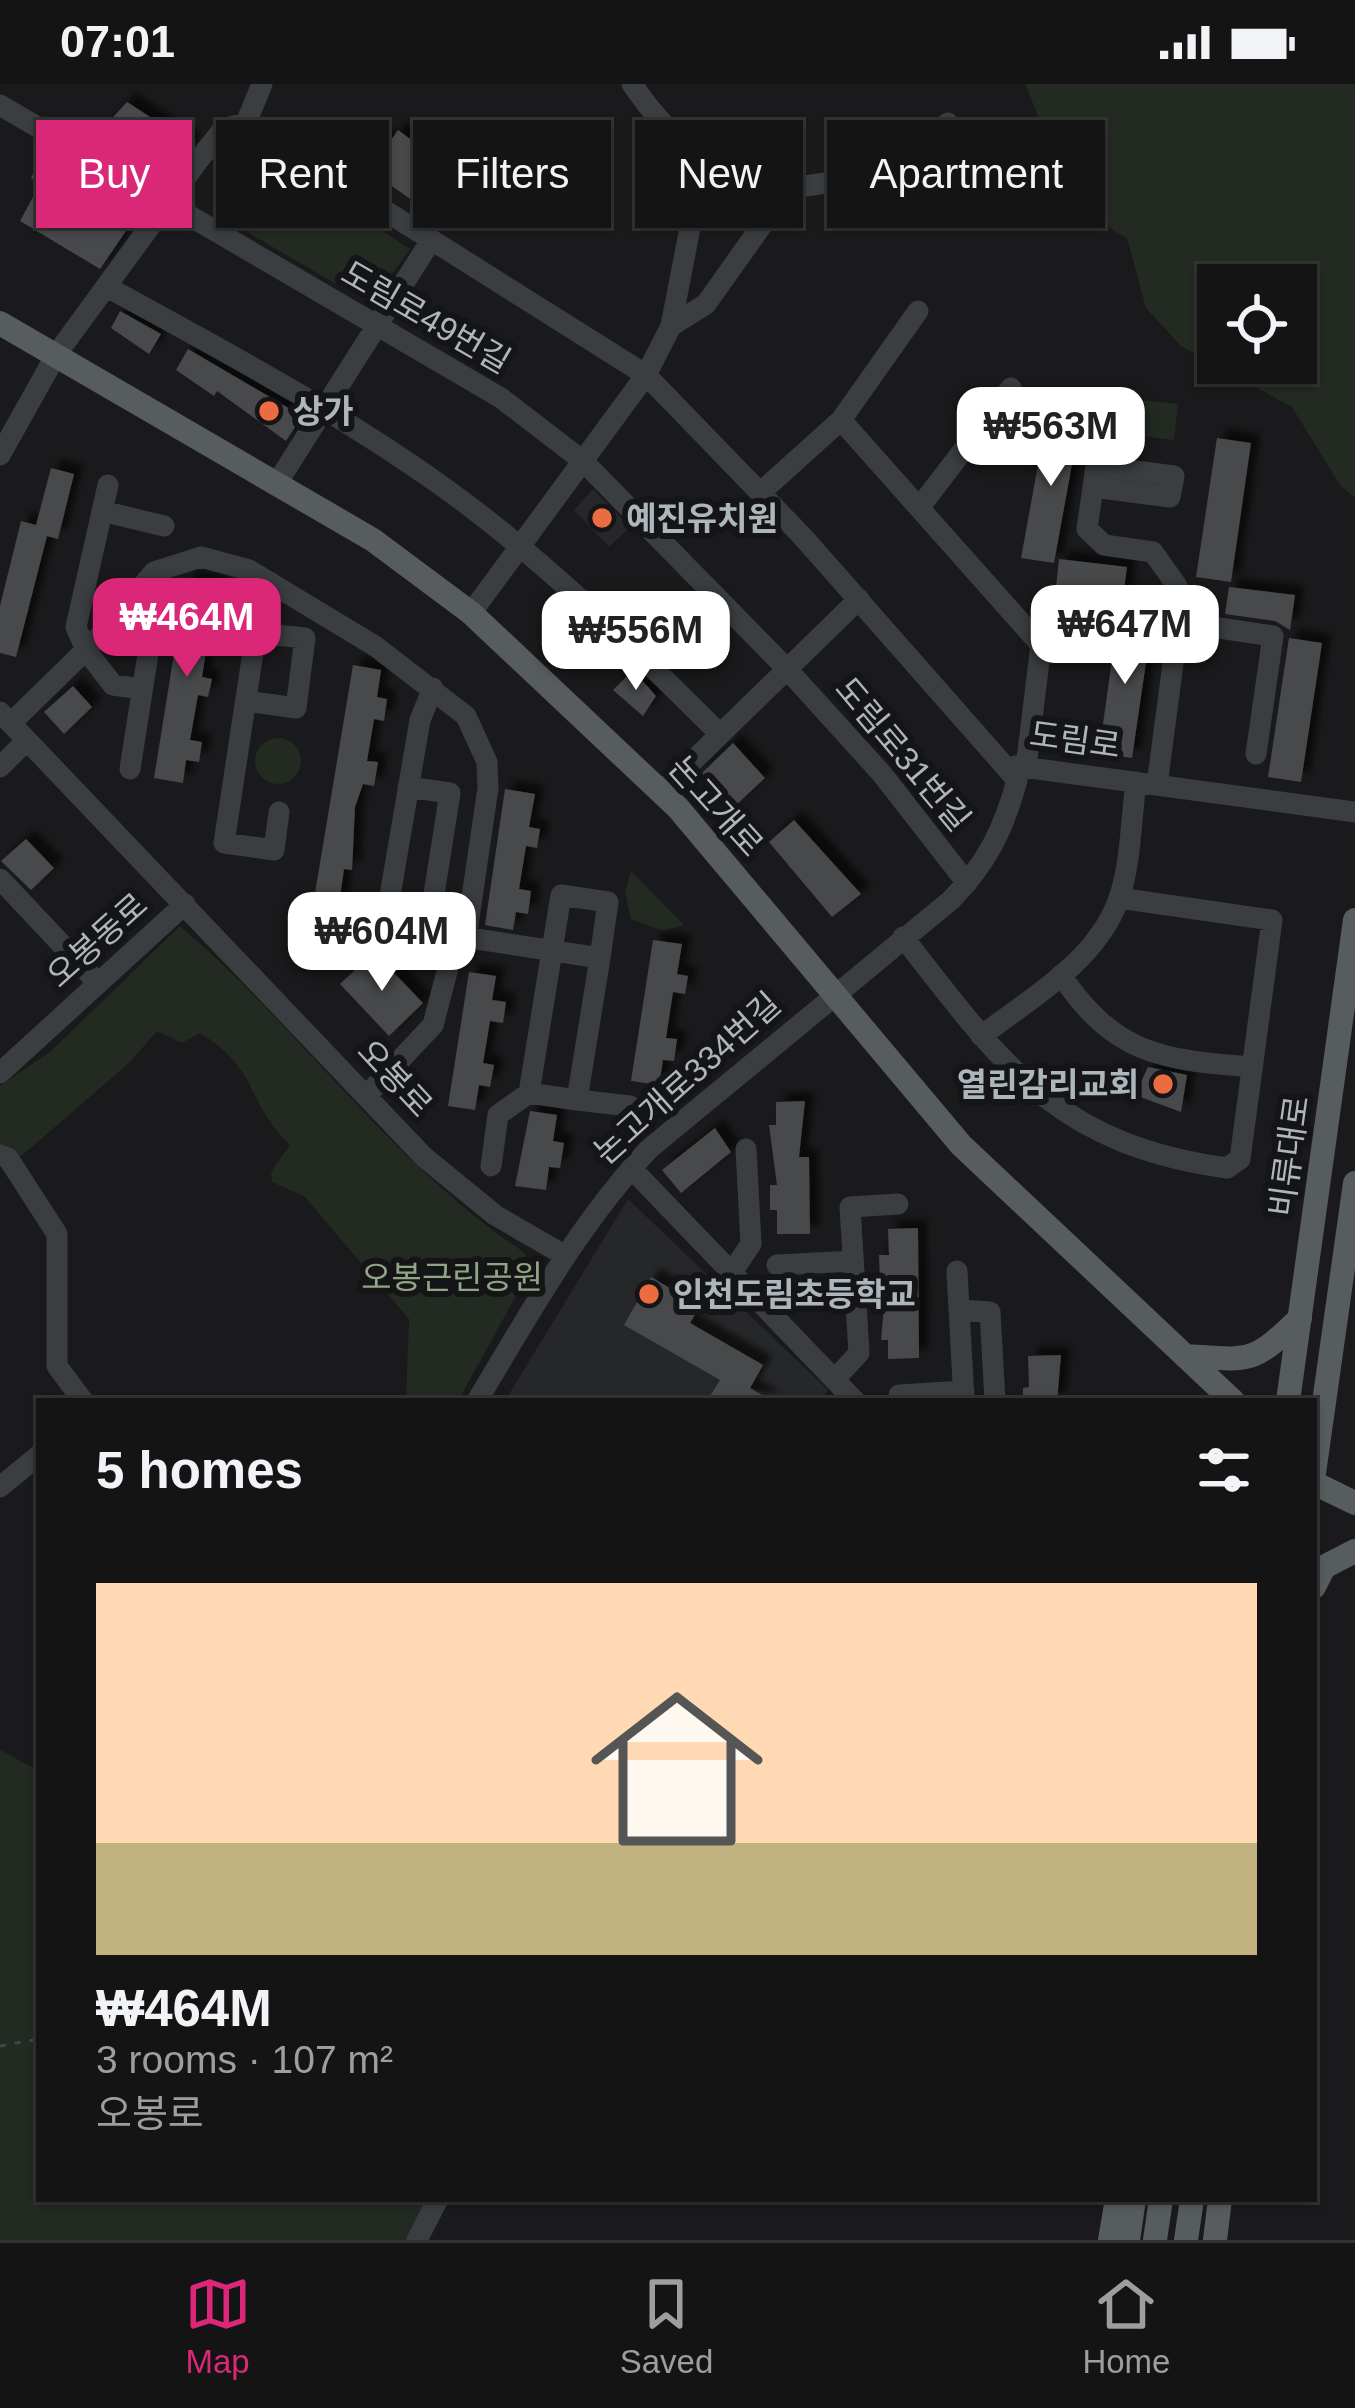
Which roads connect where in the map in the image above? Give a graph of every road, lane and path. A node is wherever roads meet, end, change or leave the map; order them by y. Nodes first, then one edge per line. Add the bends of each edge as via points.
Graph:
1 (262, 84) edge
2 (632, 84) edge
3 (0, 105) edge
4 (242, 120) edge
5 (656, 120) edge
6 (36, 126) edge
7 (216, 150) edge
8 (192, 176) edge
9 (389, 216) edge
10 (192, 219) edge
11 (150, 228) edge
12 (690, 228) edge
13 (760, 228) edge
14 (430, 242) junction
15 (107, 287) junction
16 (918, 311) dead end
17 (0, 323) edge
18 (377, 326) junction
19 (671, 326) junction
20 (56, 355) junction
21 (646, 375) junction
22 (1011, 388) dead end
23 (326, 407) junction
24 (841, 420) junction
25 (0, 455) edge
26 (583, 461) junction
27 (278, 483) junction
28 (108, 485) dead end
29 (1093, 487) dead end
30 (760, 493) junction
31 (919, 508) junction
32 (102, 511) junction
33 (164, 526) dead end
34 (520, 547) junction
35 (270, 582) junction
36 (859, 599) junction
37 (155, 609) dead end
38 (471, 613) junction
39 (1179, 622) junction
40 (256, 633) junction
41 (86, 650) junction
42 (787, 669) junction
43 (434, 688) junction
44 (142, 689) junction
45 (245, 701) junction
46 (5, 717) edge
47 (720, 734) junction
48 (27, 740) junction
49 (1256, 754) dead end
50 (1017, 766) junction
51 (0, 767) edge
52 (130, 769) dead end
53 (1147, 783) junction
54 (408, 787) junction
55 (661, 792) junction
56 (279, 812) dead end
57 (1355, 812) edge
58 (0, 878) edge
59 (968, 883) junction
60 (1119, 898) junction
61 (184, 904) junction
62 (1355, 920) edge
63 (428, 932) junction
64 (903, 937) junction
65 (466, 938) junction
66 (553, 951) junction
67 (601, 958) junction
68 (1061, 975) junction
69 (98, 982) junction
70 (833, 992) junction
71 (981, 1036) junction
72 (2, 1065) edge
73 (1252, 1067) junction
74 (529, 1093) junction
75 (368, 1095) junction
76 (577, 1100) junction
77 (631, 1106) dead end
78 (746, 1149) dead end
79 (0, 1155) edge
80 (491, 1166) dead end
81 (632, 1168) junction
82 (1355, 1184) edge
83 (898, 1204) dead end
84 (564, 1255) junction
85 (853, 1261) junction
86 (777, 1265) dead end
87 (957, 1271) dead end
88 (732, 1272) junction
89 (960, 1310) junction
90 (1300, 1318) junction
91 (1185, 1356) junction
92 (835, 1379) junction
93 (898, 1395) dead end
94 (964, 1396) edge
95 (81, 1398) edge
96 (479, 1398) edge
97 (852, 1398) edge
98 (995, 1398) edge
99 (1230, 1398) edge
100 (1288, 1398) edge
101 (1317, 1452) edge
102 (34, 1467) edge
103 (1317, 1484) edge
104 (0, 1487) edge
105 (1355, 1503) edge
106 (1355, 1552) edge
107 (1317, 1581) edge
108 (36, 2040) edge
109 (0, 2046) edge
110 (436, 2202) edge
111 (1116, 2202) edge
112 (1134, 2202) edge
113 (1161, 2202) edge
114 (1192, 2202) edge
115 (1220, 2202) edge
116 (417, 2240) edge
117 (1110, 2240) edge
118 (1128, 2240) edge
119 (1155, 2240) edge
120 (1186, 2240) edge
121 (1215, 2240) edge

1 - 4 street
2 - 5 street
3 - 6 street, 도림로49번길
7 - 8 street
9 - 14 street, 도림로
10 - 18 street, 도림로49번길
11 - 15 street
12 - 19 street
13 - 19 street via 706,304
14 - 18 street
14 - 21 street, 도림로
15 - 20 street
15 - 23 street
16 - 24 street
17 - 20 main road, 논고개로
18 - 23 street
18 - 26 street, 도림로49번길 via 502,398
19 - 21 street
20 - 25 street
20 - 27 main road, 논고개로
21 - 26 street
21 - 30 street, 도림로
22 - 31 street
23 - 27 street
23 - 34 street
24 - 30 street
24 - 31 street, 논고개로334번길
26 - 34 street
26 - 42 street, 도림로31번길
27 - 38 main road, 논고개로
28 - 32 street
29 - 39 street via 1087,529 1096,542 1153,552 1168,567
30 - 36 street, 도림로
31 - 50 street, 논고개로334번길 via 1040,645
32 - 33 street
32 - 41 street via 76,627
34 - 38 street
34 - 47 street
35 - 40 street
35 - 41 street via 225,559 175,562 154,572
35 - 43 street
36 - 42 street
36 - 50 street, 도림로
37 - 44 street
38 - 55 main road, 논고개로
39 - 49 street via 1273,637
39 - 53 street
40 - 45 street
40 - 45 street via 305,638 296,708
41 - 44 street via 113,685
41 - 46 street
42 - 47 street, 도림로31번길
42 - 59 street, 도림로31번길
43 - 54 street
43 - 65 street via 466,716 487,762
44 - 52 street
45 - 56 street via 224,843 274,850
46 - 48 street, 오봉로
47 - 55 street, 도림로31번길
48 - 51 street
48 - 61 street, 오봉로
50 - 53 street, 도림로
50 - 59 street, 논고개로334번길 via 1000,837
53 - 57 street, 도림로
53 - 60 street
54 - 63 street via 450,793
54 - 63 street via 385,925
55 - 70 main road, 논고개로
58 - 69 street
59 - 64 street, 논고개로334번길
60 - 68 street via 1102,934
60 - 73 street via 1272,920
61 - 69 street, 오봉동로
61 - 75 street, 오봉로
62 - 90 main road, 비류대로
63 - 65 street
64 - 70 street, 논고개로334번길
64 - 71 street
65 - 66 street
65 - 75 street via 453,949 441,1008 424,1038
66 - 67 street
66 - 67 street via 562,895 608,902
66 - 74 street
67 - 76 street
68 - 71 street
68 - 73 street via 1092,1016 1139,1050
69 - 72 street, 오봉동로
70 - 81 street, 논고개로334번길
70 - 91 main road, 논고개로 via 961,1145
71 - 73 street via 1047,1100 1105,1138 1227,1168 1240,1159
74 - 76 street
74 - 80 street via 498,1115
75 - 84 street, 오봉로 via 454,1185
76 - 77 street
78 - 88 street via 751,1244
79 - 95 street via 57,1234 57,1366
81 - 84 street, 논고개로334번길
81 - 88 street
82 - 101 main road, 비류대로
83 - 85 street via 850,1207
84 - 96 street, 논고개로334번길
85 - 86 street
85 - 92 street via 859,1353
87 - 89 street
88 - 92 street
89 - 94 street
89 - 98 street via 990,1312
90 - 91 main road via 1262,1354
90 - 100 main road, 비류대로
91 - 99 main road, 논고개로
92 - 97 street
93 - 94 street
102 - 104 street
103 - 105 main road
106 - 107 main road via 1324,1567
108 - 109 path
110 - 116 street
111 - 117 main road
112 - 118 main road
113 - 119 main road
114 - 120 main road
115 - 121 main road

